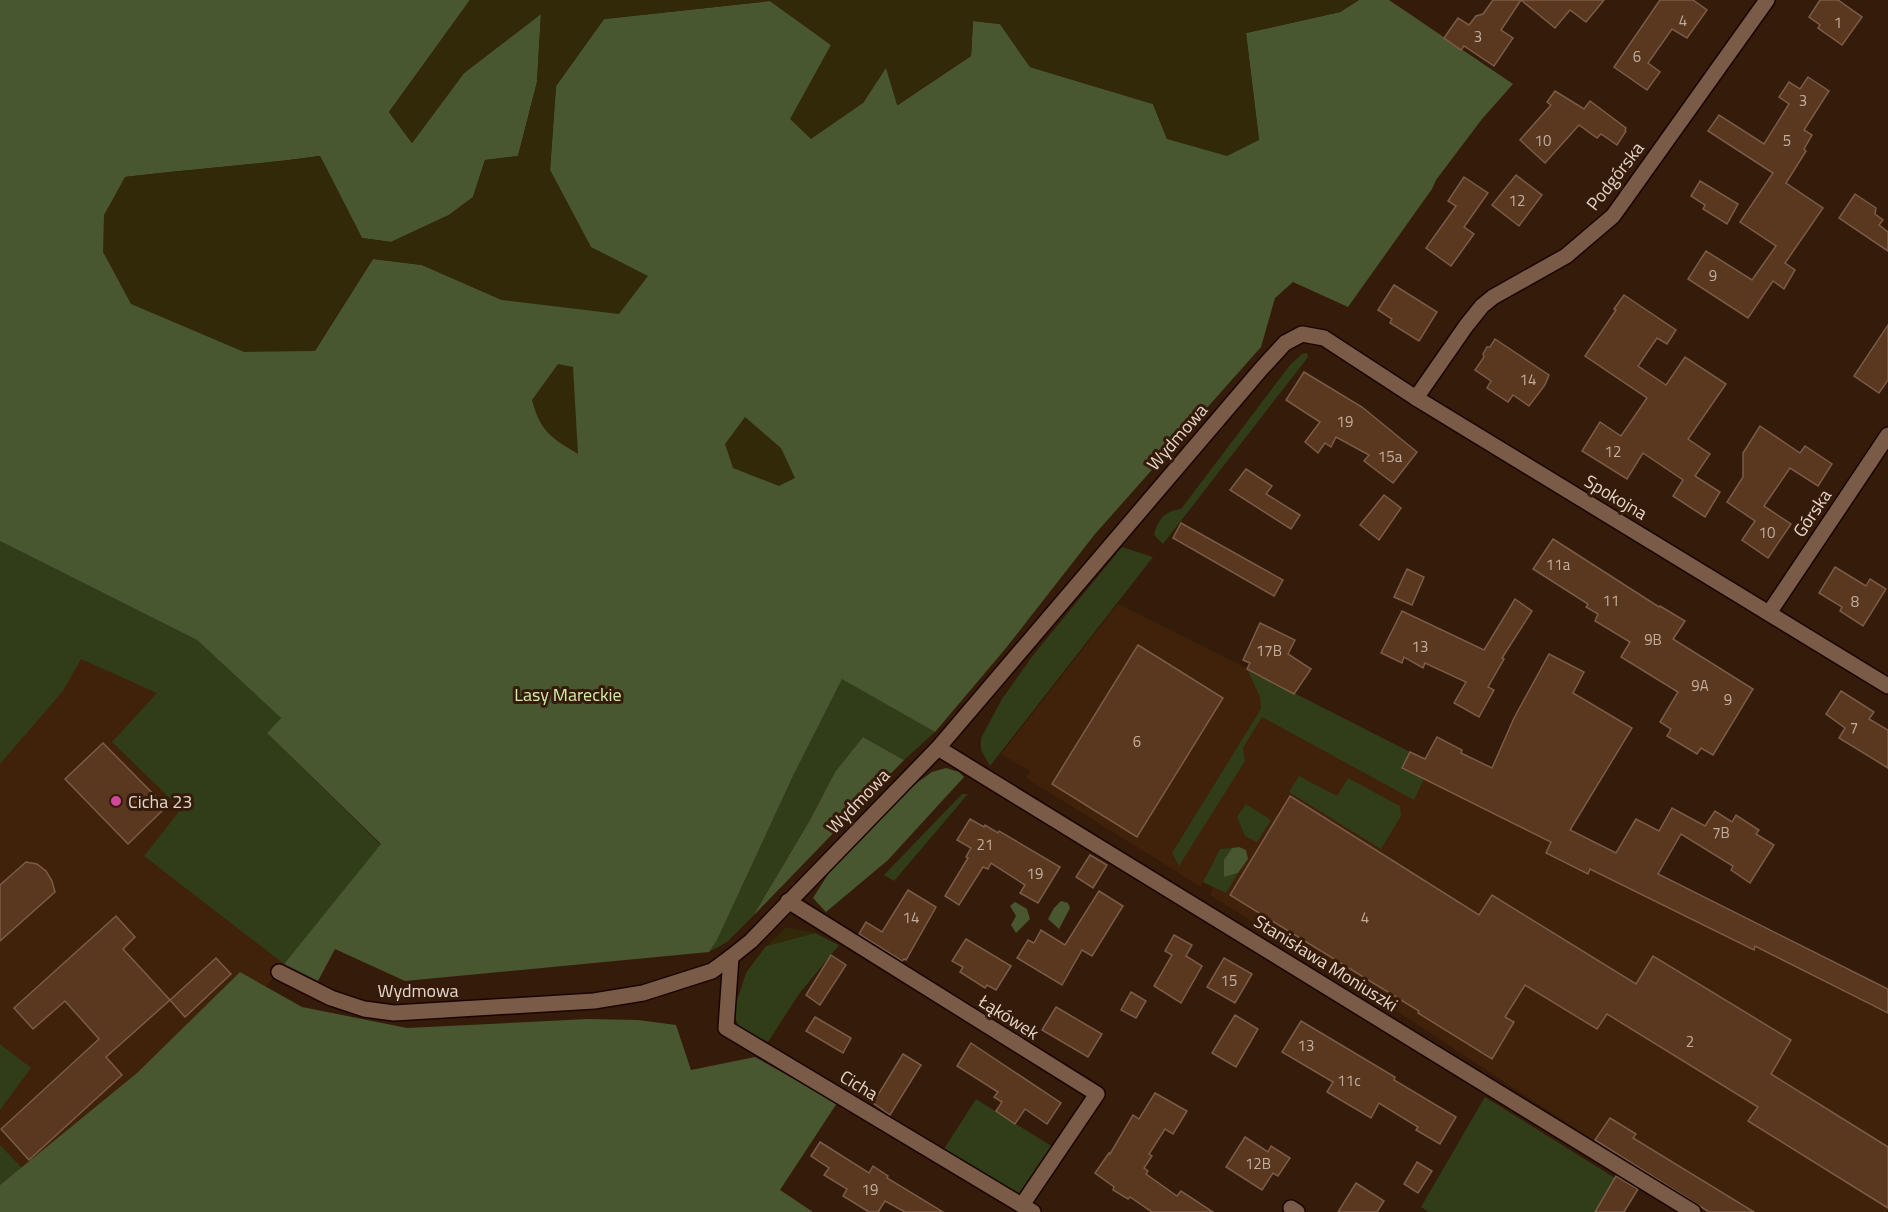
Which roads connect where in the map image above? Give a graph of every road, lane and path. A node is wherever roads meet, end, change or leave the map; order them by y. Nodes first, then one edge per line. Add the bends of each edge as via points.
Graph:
1 (1767, 0) edge
2 (1324, 338) joint
3 (1416, 398) junction
4 (1888, 435) edge
5 (1769, 613) junction
6 (1888, 686) edge
7 (938, 748) junction
8 (788, 901) junction
9 (731, 957) junction
10 (279, 972) dead end
11 (1028, 1209) edge
12 (1694, 1212) edge

1 - 3 street, Podgórska via 1613,216 1566,256 1482,306
2 - 3 street, Spokojna
2 - 7 street, Wydmowa via 1302,334 1285,343
3 - 5 street, Spokojna
4 - 5 street, Górska
5 - 6 street, Spokojna
7 - 8 street, Wydmowa
7 - 12 street, Stanisława Moniuszki
8 - 9 street, Wydmowa
8 - 11 street, Łąkówek via 1097,1094
9 - 10 street, Wydmowa via 712,971 633,995 594,1001 394,1013 364,1009 331,998
9 - 11 street, Cicha via 726,1028

